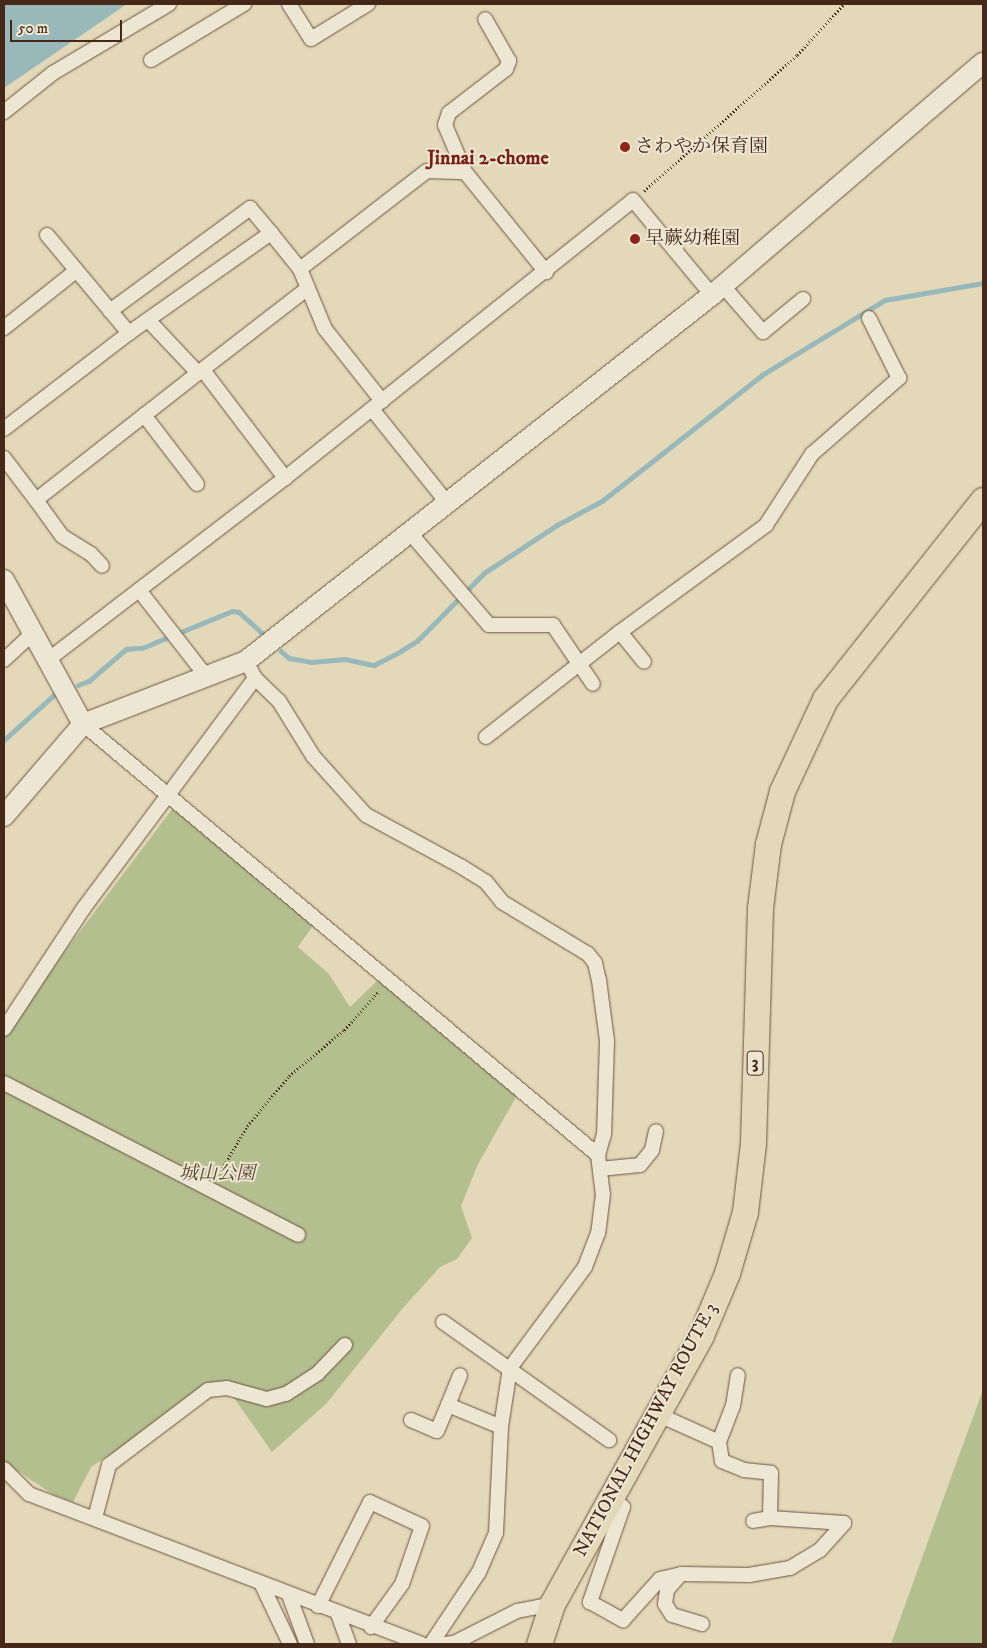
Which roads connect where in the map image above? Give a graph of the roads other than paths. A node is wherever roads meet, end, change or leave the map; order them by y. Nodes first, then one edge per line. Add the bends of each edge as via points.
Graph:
1 (169, 4) edge
2 (244, 4) edge
3 (289, 4) edge
4 (368, 4) edge
5 (485, 20) dead end
6 (151, 60) dead end
7 (983, 63) edge
8 (4, 112) edge
9 (465, 172) junction
10 (271, 233) junction
11 (47, 235) dead end
12 (300, 269) junction
13 (76, 271) junction
14 (546, 272) junction
15 (308, 288) junction
16 (717, 290) junction
17 (803, 300) dead end
18 (110, 311) junction
19 (869, 318) dead end
20 (148, 320) junction
21 (4, 328) edge
22 (129, 333) junction
23 (200, 371) junction
24 (377, 405) junction
25 (144, 415) junction
26 (4, 429) edge
27 (4, 458) edge
28 (285, 478) junction
29 (197, 484) dead end
30 (36, 500) junction
31 (983, 500) edge
32 (449, 505) junction
33 (411, 534) junction
34 (102, 566) dead end
35 (4, 580) edge
36 (139, 590) junction
37 (34, 632) junction
38 (620, 632) junction
39 (49, 659) junction
40 (4, 660) edge
41 (644, 662) dead end
42 (580, 665) junction
43 (250, 670) junction
44 (206, 676) junction
45 (593, 684) dead end
46 (83, 724) junction
47 (486, 737) dead end
48 (165, 796) junction
49 (4, 816) edge
50 (4, 1029) edge
51 (4, 1084) edge
52 (656, 1131) dead end
53 (599, 1162) junction
54 (298, 1235) dead end
55 (443, 1322) dead end
56 (344, 1345) dead end
57 (510, 1368) junction
58 (460, 1375) dead end
59 (738, 1375) dead end
60 (448, 1405) junction
61 (656, 1414) junction
62 (411, 1420) dead end
63 (501, 1427) junction
64 (608, 1440) dead end
65 (719, 1442) junction
66 (4, 1469) edge
67 (611, 1498) junction
68 (95, 1518) junction
69 (770, 1518) junction
70 (753, 1521) dead end
71 (681, 1574) junction
72 (262, 1586) junction
73 (289, 1596) junction
74 (552, 1604) junction
75 (318, 1606) junction
76 (338, 1614) junction
77 (702, 1624) dead end
78 (372, 1627) junction
79 (290, 1644) edge
80 (307, 1644) edge
81 (349, 1644) edge
82 (421, 1644) edge
83 (431, 1644) edge
84 (443, 1644) edge
85 (539, 1644) edge

1 - 8 street via 53,73
2 - 6 street
3 - 4 street via 311,40
5 - 9 street via 509,61 506,68 449,113 444,125
7 - 16 street
9 - 12 street via 427,171
9 - 14 street
10 - 12 street
10 - 18 street via 250,208
10 - 20 street
11 - 13 street
12 - 15 street
13 - 18 street
13 - 21 street
14 - 16 street via 633,200
14 - 24 street
15 - 23 street
15 - 24 street via 325,329
16 - 17 street via 763,332
16 - 32 street
18 - 22 street
19 - 38 street via 899,378 812,454 766,525
20 - 22 street
20 - 23 street
22 - 26 street
23 - 25 street
23 - 28 street
24 - 28 street
24 - 32 street
25 - 29 street
25 - 30 street
27 - 30 street
28 - 36 street
30 - 34 street via 62,536 91,554
31 - 61 highway, NATIONAL HIGHWAY ROUTE 3 / 3 via 825,698 782,791 768,844 760,908 753,1143 745,1212 727,1273 701,1335
32 - 33 street
33 - 42 street via 489,625 553,624
33 - 43 street
35 - 37 street
36 - 39 street
36 - 44 street
37 - 39 street
37 - 40 street
38 - 41 street
38 - 42 street
39 - 46 street
42 - 45 street
42 - 47 street
43 - 44 street
43 - 48 street
43 - 53 street via 279,701 292,726 330,778 366,815 486,882 502,902 588,954 595,963 607,1041 604,1134
44 - 46 street
46 - 48 street
46 - 49 street
48 - 50 street via 83,909
48 - 53 street via 388,980
51 - 54 street
52 - 53 street via 652,1150 640,1164
53 - 57 street via 603,1194 598,1233 585,1267
55 - 57 street
56 - 68 street via 318,1373 286,1394 267,1399 227,1388 208,1390 109,1465
57 - 63 street
57 - 64 street
58 - 60 street
59 - 65 street via 732,1406
60 - 62 street via 437,1431
60 - 63 street
61 - 65 street
61 - 67 highway, NATIONAL HIGHWAY ROUTE 3 / 3
63 - 83 street via 496,1533 479,1572
65 - 69 street via 722,1460 744,1470 771,1472
66 - 68 street via 29,1494
67 - 71 street via 623,1507 590,1602 622,1620 660,1579
67 - 74 highway, NATIONAL HIGHWAY ROUTE 3 / 3
68 - 72 street
69 - 70 street
69 - 71 street via 844,1523 820,1550 790,1568 749,1575
71 - 77 street via 667,1590 665,1604 672,1615
72 - 73 street
72 - 79 street
73 - 75 street
73 - 80 street
74 - 84 street via 517,1611 454,1643
74 - 85 highway, NATIONAL HIGHWAY ROUTE 3 / 3
75 - 76 street
75 - 78 street via 370,1502 422,1526 402,1584
76 - 78 street
76 - 81 street
78 - 82 street

